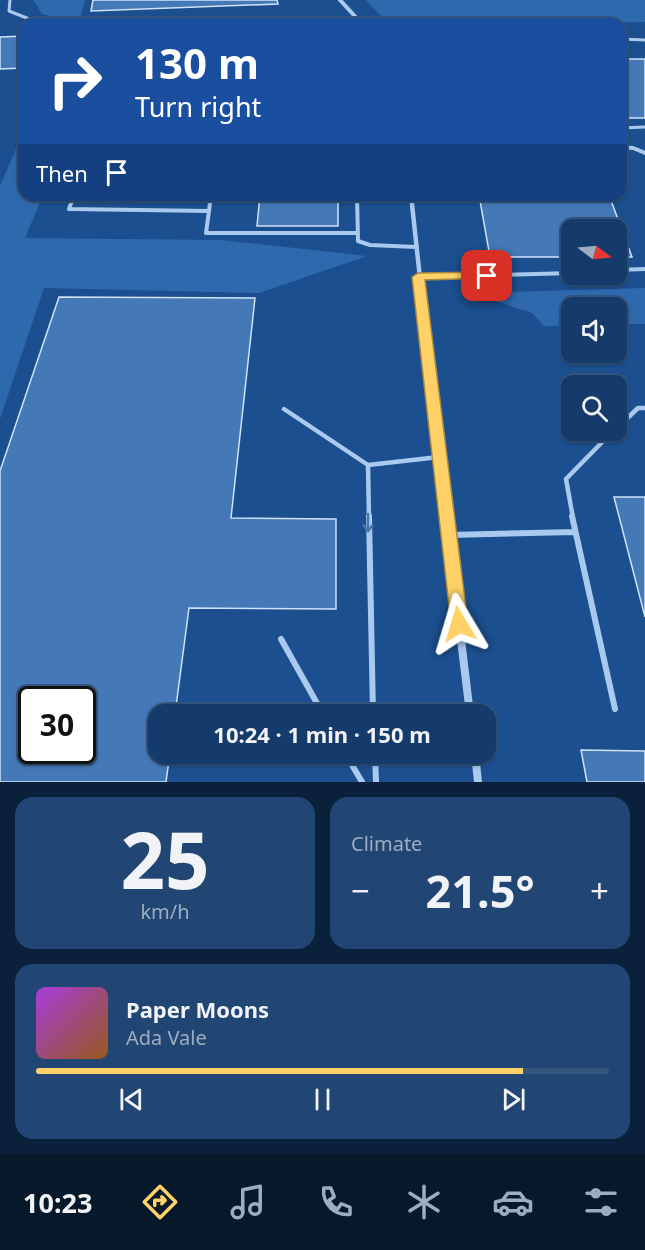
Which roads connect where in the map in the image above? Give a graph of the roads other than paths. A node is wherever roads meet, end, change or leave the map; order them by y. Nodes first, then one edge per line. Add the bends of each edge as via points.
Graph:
1 (10, 0) edge
2 (340, 0) edge
3 (27, 18) edge
4 (355, 18) edge
5 (627, 39) edge
6 (645, 40) edge
7 (645, 127) edge
8 (627, 128) edge
9 (627, 148) edge
10 (645, 153) edge
11 (72, 201) edge
12 (210, 201) edge
13 (357, 201) edge
14 (412, 201) edge
15 (209, 211) junction
16 (358, 232) junction
17 (416, 247) junction
18 (645, 269) edge
19 (627, 270) edge
20 (561, 273) edge
21 (418, 277) junction
22 (645, 408) edge
23 (284, 409) dead end
24 (627, 419) edge
25 (605, 441) edge
26 (439, 457) junction
27 (368, 465) junction
28 (575, 532) junction
29 (449, 535) junction
30 (281, 639) dead end
31 (317, 704) edge
32 (374, 704) edge
33 (469, 704) edge
34 (615, 709) dead end
35 (351, 764) edge
36 (375, 764) edge
37 (476, 764) edge
38 (362, 782) edge
39 (376, 782) edge
40 (478, 782) edge

1 - 3 lane via 9,11
2 - 4 street
5 - 6 lane
7 - 8 lane
9 - 10 lane
11 - 15 lane via 69,209
12 - 15 lane
13 - 16 lane
14 - 17 street
15 - 16 lane via 206,233
16 - 17 lane via 358,241 370,245
17 - 21 street
18 - 19 lane
20 - 21 lane
21 - 26 street
22 - 24 lane via 638,408
23 - 27 lane
25 - 28 lane via 566,479
26 - 27 lane
26 - 29 street
27 -> 32 lane
28 - 29 lane
28 - 34 lane
29 - 33 street
30 - 31 lane
35 - 38 lane
36 - 39 lane
37 - 40 street

